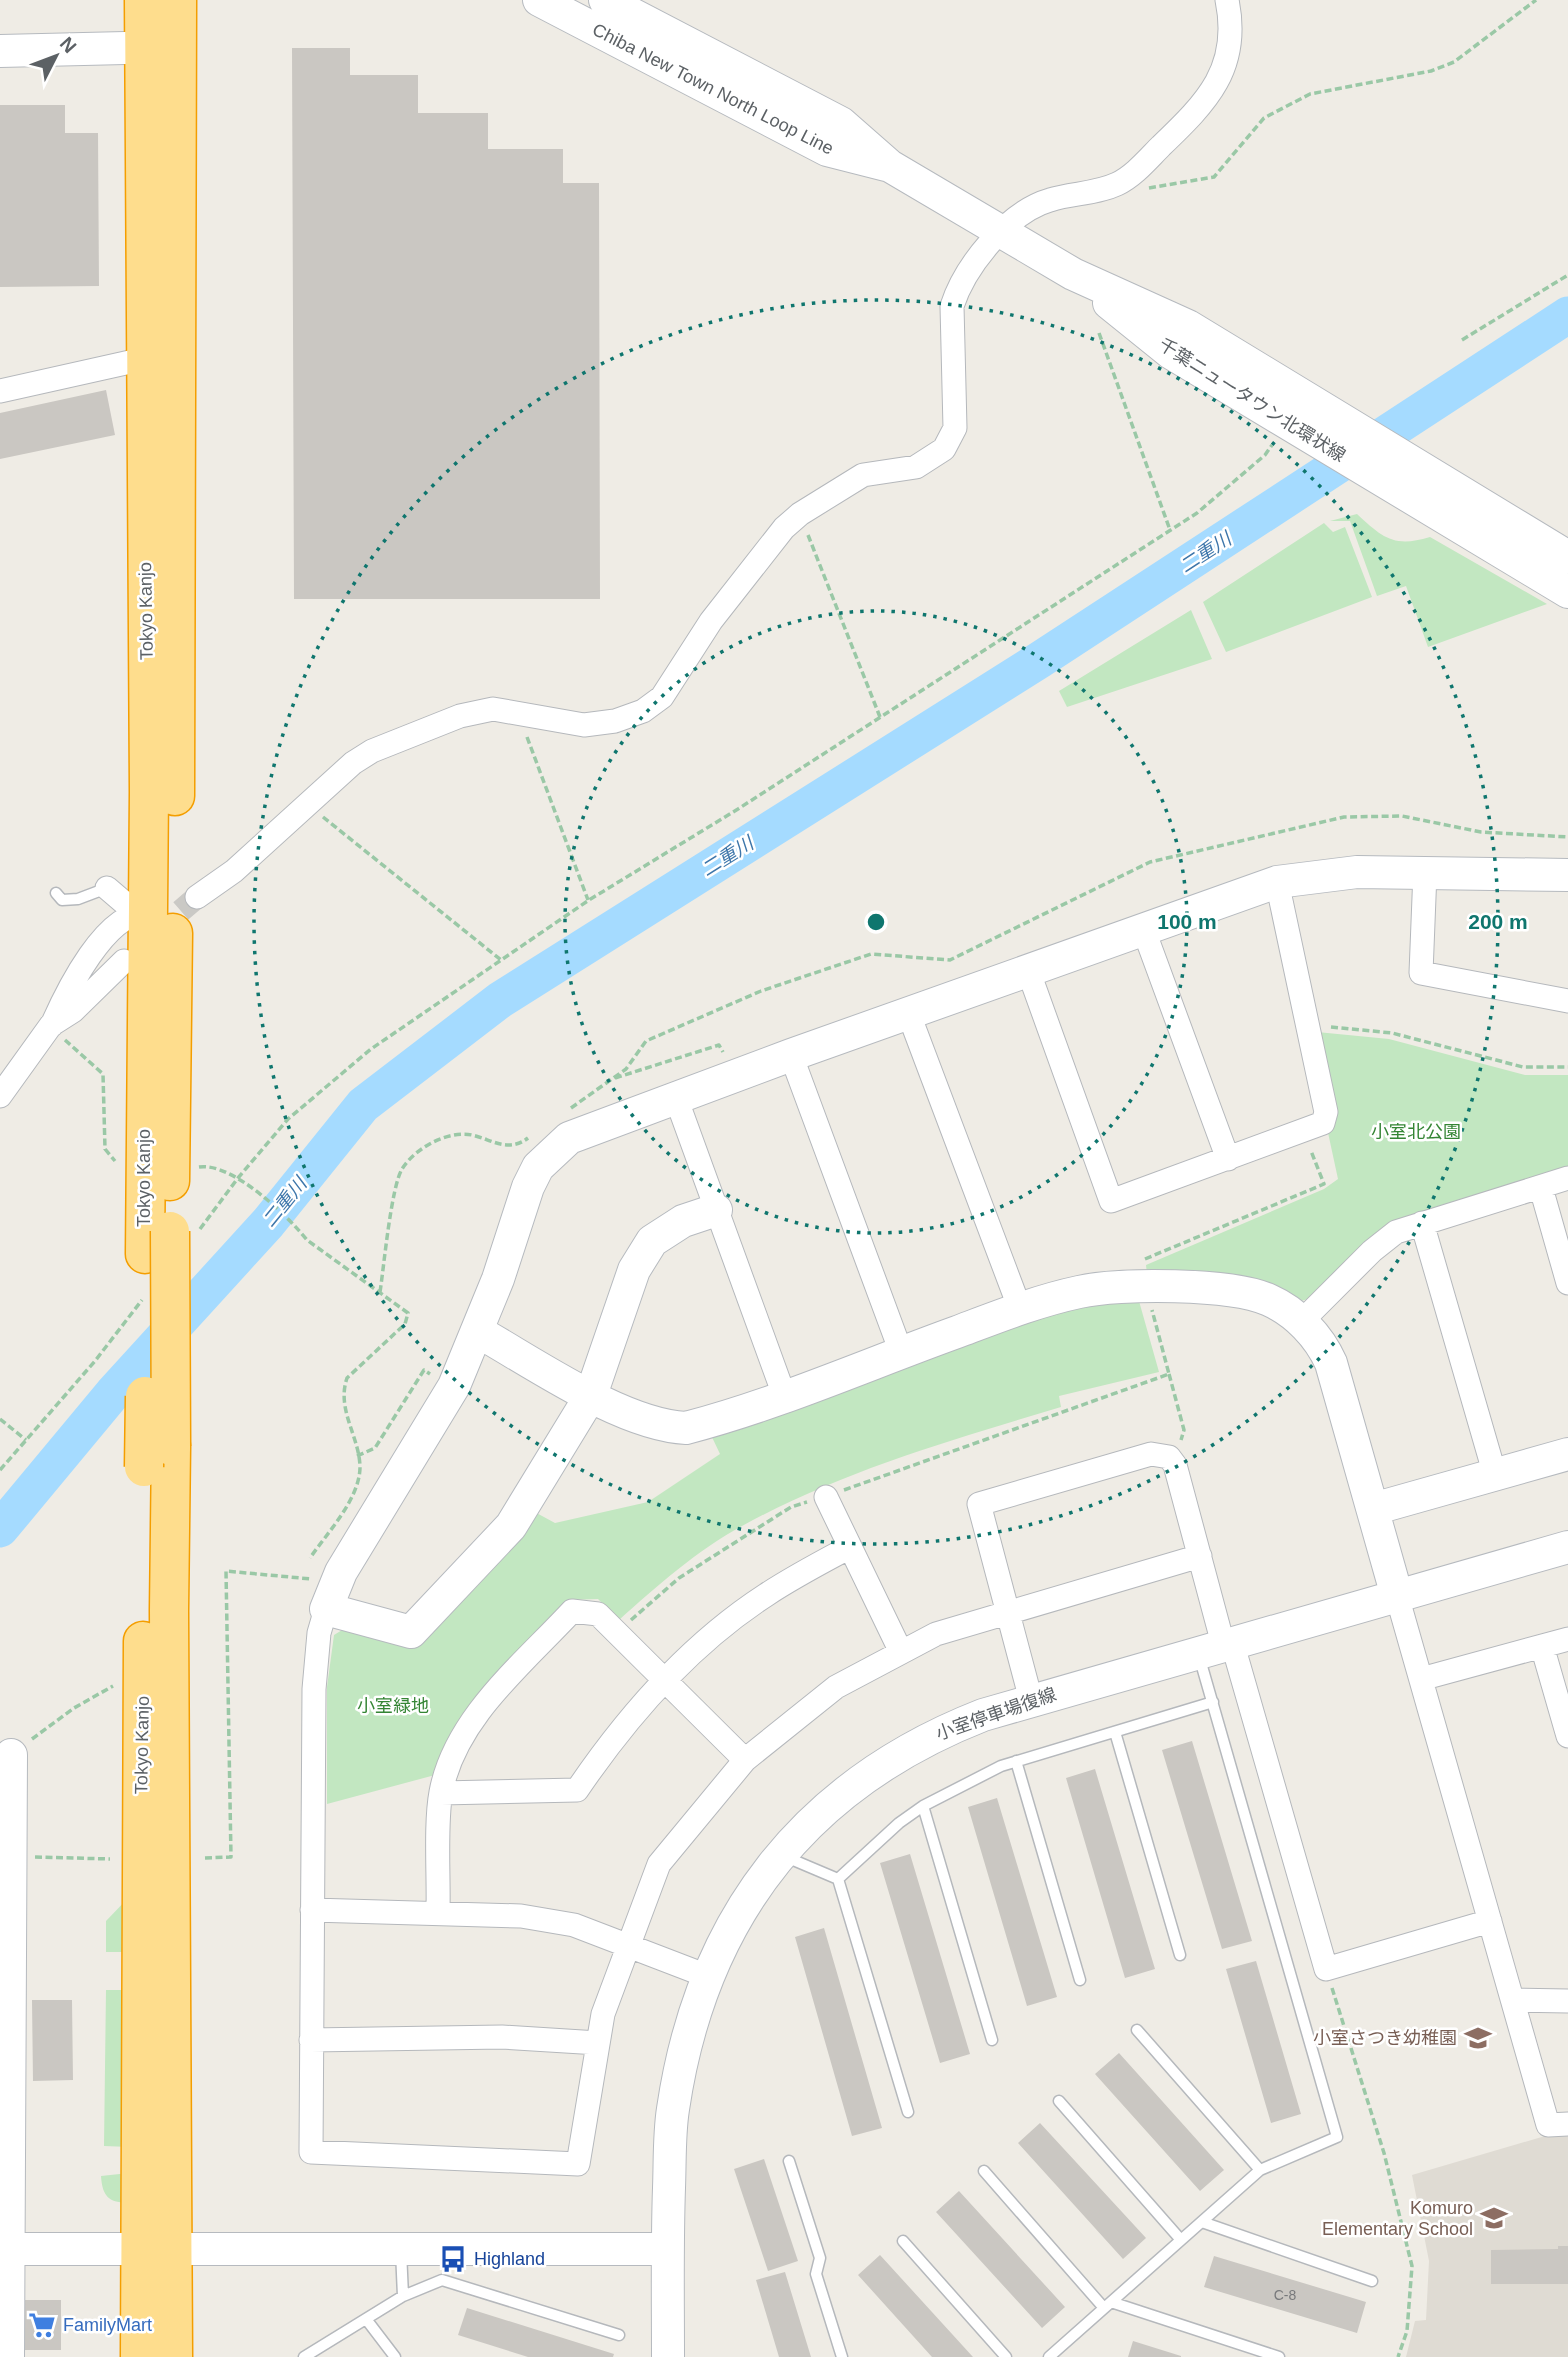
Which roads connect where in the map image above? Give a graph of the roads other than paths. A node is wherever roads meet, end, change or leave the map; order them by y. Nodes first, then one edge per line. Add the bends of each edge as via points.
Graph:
1 (144, 0) edge
2 (177, 0) edge
3 (539, 0) edge
4 (605, 0) edge
5 (1227, 0) edge
6 (160, 47) junction
7 (0, 51) edge
8 (890, 166) junction
9 (1003, 231) junction
10 (1073, 274) junction
11 (148, 358) junction
12 (0, 391) edge
13 (1568, 557) edge
14 (1568, 592) edge
15 (1425, 872) junction
16 (1568, 875) edge
17 (1277, 882) junction
18 (107, 888) joint
19 (56, 893) dead end
20 (197, 897) tunnel mouth
21 (141, 913) junction
22 (1143, 928) junction
23 (124, 961) dead end
24 (1028, 970) junction
25 (1568, 1001) edge
26 (908, 1012) junction
27 (50, 1027) junction
28 (791, 1055) junction
29 (0, 1096) edge
30 (676, 1098) junction
31 (1228, 1159) junction
32 (1568, 1178) edge
33 (1541, 1188) junction
34 (716, 1210) junction
35 (1422, 1223) junction
36 (170, 1240) junction
37 (1568, 1283) edge
38 (1020, 1309) junction
39 (1301, 1322) junction
40 (477, 1331) junction
41 (901, 1352) junction
42 (591, 1395) junction
43 (784, 1395) junction
44 (1568, 1454) edge
45 (158, 1457) junction
46 (1495, 1475) junction
47 (826, 1497) road end
48 (1373, 1509) junction
49 (850, 1547) junction
50 (1568, 1547) edge
51 (1200, 1556) junction
52 (332, 1595) junction
53 (1397, 1596) junction
54 (1007, 1611) junction
55 (1568, 1639) edge
56 (1218, 1646) junction
57 (1542, 1646) junction
58 (900, 1650) junction
59 (664, 1679) junction
60 (1421, 1679) junction
61 (1031, 1700) junction
62 (1213, 1702) junction
63 (1115, 1732) junction
64 (1568, 1736) edge
65 (6, 1757) edge
66 (745, 1760) junction
67 (1016, 1761) junction
68 (441, 1793) junction
69 (923, 1806) junction
70 (780, 1855) junction
71 (838, 1879) junction
72 (312, 1910) junction
73 (438, 1911) junction
74 (1490, 1921) junction
75 (627, 1944) junction
76 (1180, 1955) dead end
77 (707, 1976) junction
78 (1080, 1980) dead end
79 (5, 1996) edge
80 (1513, 2000) junction
81 (1568, 2000) edge
82 (1137, 2031) dead end
83 (311, 2040) junction
84 (992, 2040) dead end
85 (598, 2043) junction
86 (1059, 2101) dead end
87 (908, 2112) dead end
88 (1568, 2124) edge
89 (789, 2161) dead end
90 (1260, 2170) junction
91 (984, 2171) dead end
92 (1202, 2222) junction
93 (1181, 2240) junction
94 (903, 2241) dead end
95 (401, 2248) junction
96 (5, 2249) edge
97 (157, 2249) junction
98 (667, 2249) junction
99 (1372, 2281) dead end
100 (403, 2296) junction
101 (1107, 2305) junction
102 (366, 2319) junction
103 (619, 2335) dead end
104 (8, 2357) edge
105 (140, 2357) edge
106 (173, 2357) edge
107 (304, 2357) edge
108 (395, 2357) edge
109 (668, 2357) edge
110 (842, 2357) edge
111 (1006, 2357) edge
112 (1049, 2357) edge
113 (1279, 2357) edge

1 - 6 highway, Tokyo Kanjo
2 - 6 highway, Tokyo Kanjo
3 - 8 street, Chiba New Town North Loop Line via 827,150
4 - 8 street, Chiba New Town North Loop Line via 841,123
5 - 9 street via 1227,65 1215,89 1174,134 1127,179 1048,200 1022,213
6 - 7 street
6 - 11 highway, Tokyo Kanjo
6 - 36 highway, Tokyo Kanjo
8 - 9 street, Chiba New Town North Loop Line
9 - 10 street, Chiba New Town North Loop Line
9 - 20 street via 972,265 952,306 955,428 944,449 916,467 863,475 784,528 711,621 662,697 643,711 584,725 493,709 460,716 372,751 234,871
10 - 13 street, 千葉ニュータウン北環状線 via 1188,326
10 - 14 street, 千葉ニュータウン北環状線 via 1171,353
11 - 12 street
11 - 21 highway, Tokyo Kanjo via 144,477 149,792
15 - 16 street
15 - 17 street via 1357,872
15 - 25 street via 1421,973
17 - 22 street
17 - 31 street via 1326,1112 1323,1123
18 - 19 lane via 78,899 62,900
18 - 21 street
21 - 27 street via 106,933
21 - 36 highway, Tokyo Kanjo
22 - 24 street
22 - 31 street
23 - 27 street
24 - 26 street
24 - 31 street via 1111,1201
26 - 28 street
26 - 38 street
27 - 29 street
28 - 30 street
28 - 41 street
30 - 34 street
30 - 40 street via 569,1138 538,1167
32 - 33 street
33 - 35 street
33 - 37 street
34 - 42 street via 683,1221 652,1241 634,1270
34 - 43 street
35 - 39 street via 1396,1232 1372,1251
35 - 46 street
36 - 45 highway, Tokyo Kanjo, bridge
38 - 39 street via 1078,1292 1145,1286 1254,1295 1286,1309
38 - 41 street
39 - 48 street via 1331,1363
40 - 42 street
40 - 52 street via 454,1386
41 - 43 street
42 - 43 street via 654,1424 686,1428
42 - 52 street via 511,1526 411,1632
44 - 46 street
45 - 97 highway, Tokyo Kanjo via 169,1611
45 - 97 highway, Tokyo Kanjo via 142,1687
46 - 48 street
47 - 49 street
48 - 53 street
49 - 58 street
49 - 59 street via 766,1594
50 - 53 street, 小室停車場復線
51 - 54 street
51 - 54 street via 1175,1465 1169,1457 1151,1454 979,1504
51 - 56 street
52 - 72 street via 318,1633 314,1689
53 - 56 street, 小室停車場復線
53 - 60 street
54 - 58 street
54 - 61 street
55 - 57 street
56 - 61 street, 小室停車場復線
56 - 62 lane
56 - 74 street via 1326,1969
57 - 60 street
57 - 64 street
58 - 66 street via 836,1687
59 - 66 street
59 - 68 street via 612,1737 577,1790
59 - 68 street via 598,1614 572,1611 473,1719 457,1745
60 - 74 street
61 - 70 street, 小室停車場復線 via 943,1730 878,1766 812,1820
62 - 63 lane
62 - 90 lane via 1337,2137
63 - 67 lane
63 - 76 lane
65 - 79 street
66 - 75 street via 659,1864
67 - 69 lane
67 - 78 lane
68 - 73 street
69 - 71 lane
69 - 84 lane
70 - 71 lane
70 - 77 street, 小室停車場復線 via 750,1897
71 - 87 lane
72 - 73 street
72 - 83 street
73 - 75 street via 521,1916 574,1925
74 - 80 street
75 - 77 street
75 - 85 street
77 - 98 street, 小室停車場復線 via 693,2017 673,2111
79 - 96 street
80 - 81 street
80 - 88 street via 1548,2124
82 - 90 lane
83 - 85 street via 502,2036
83 - 85 street via 311,2152 578,2164
86 - 93 lane
89 - 110 lane via 820,2258 816,2274
90 - 92 lane
91 - 101 lane
92 - 93 lane
92 - 99 lane
93 - 101 lane
94 - 111 lane
95 - 97 street
95 - 98 street
95 - 100 lane
96 - 97 street
96 - 104 street
97 - 105 highway, Tokyo Kanjo
97 - 106 highway, Tokyo Kanjo
98 - 109 street, 小室停車場復線
100 - 102 lane
100 - 103 lane via 442,2280
101 - 112 lane
101 - 113 lane
102 - 107 lane
102 - 108 lane

